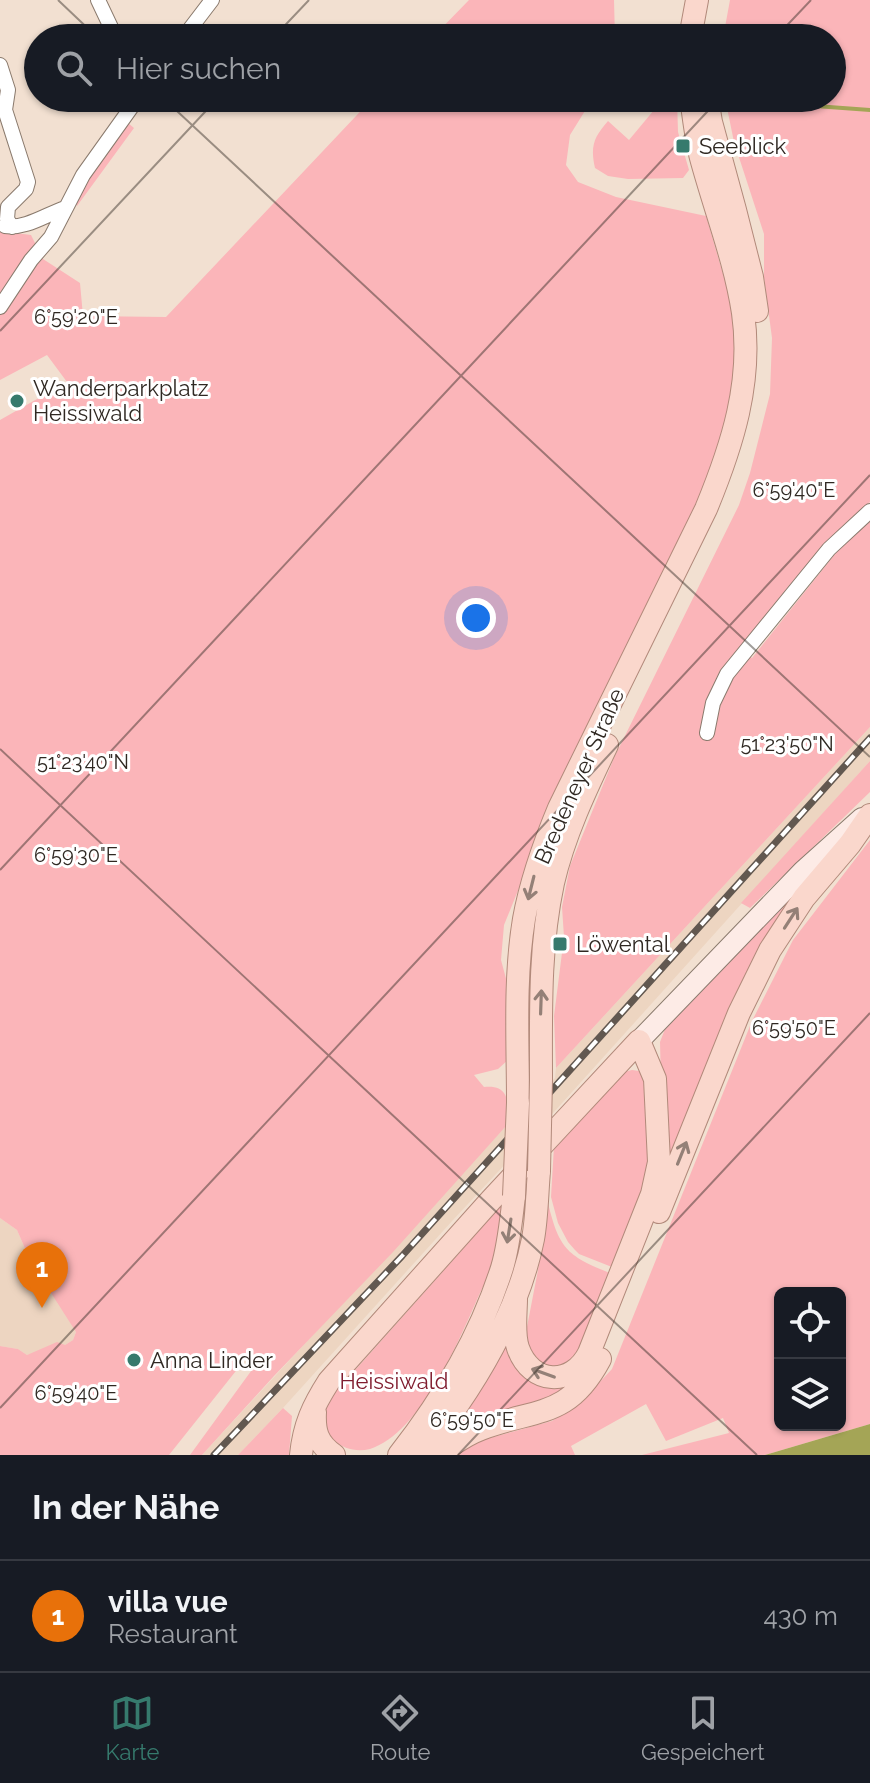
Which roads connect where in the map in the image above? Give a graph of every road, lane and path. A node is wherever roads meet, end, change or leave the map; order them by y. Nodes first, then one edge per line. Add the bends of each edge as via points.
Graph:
1 (98, 0) edge
2 (212, 0) edge
3 (697, 0) edge
4 (712, 0) edge
5 (109, 24) edge
6 (194, 24) edge
7 (693, 24) edge
8 (708, 24) edge
9 (0, 65) edge
10 (128, 112) edge
11 (693, 112) edge
12 (710, 112) edge
13 (65, 208) junction
14 (6, 226) edge
15 (0, 307) edge
16 (870, 511) edge
17 (707, 733) dead end
18 (870, 813) edge
19 (639, 1041) junction
20 (516, 1298) junction
21 (316, 1402) junction
22 (417, 1432) junction
23 (301, 1455) edge
24 (334, 1455) edge
25 (381, 1455) edge
26 (399, 1455) edge
27 (420, 1455) edge
28 (438, 1455) edge

1 - 5 street
2 - 6 street
3 - 7 main road
4 - 8 main road
9 - 14 street via 8,90 5,110 28,182 8,207
10 - 13 street
11 -> 22 main road, Bredeneyer Straße, bridge via 743,313 744,388 725,462 706,509 544,843 524,919 518,978 514,1196 503,1266 469,1350
20 -> 12 main road, Bredeneyer Straße, bridge via 533,1236 539,1171 540,1005 553,884 595,770 724,503 758,390 754,288
13 - 14 street via 31,223
13 - 15 street via 51,237
16 - 17 street via 829,549 727,674
18 - 19 main road via 803,871
28 -> 18 main road via 478,1430 546,1411 584,1384 598,1362 739,1013 770,950
19 -> 20 main road via 655,1079 659,1162 652,1194 584,1363 563,1377 550,1378 529,1366 516,1339
19 - 21 main road via 329,1381
20 - 27 main road, Bredeneyer Straße via 470,1387
21 - 23 main road
21 - 24 main road via 314,1430
22 - 25 main road
22 - 26 main road, Bredeneyer Straße

